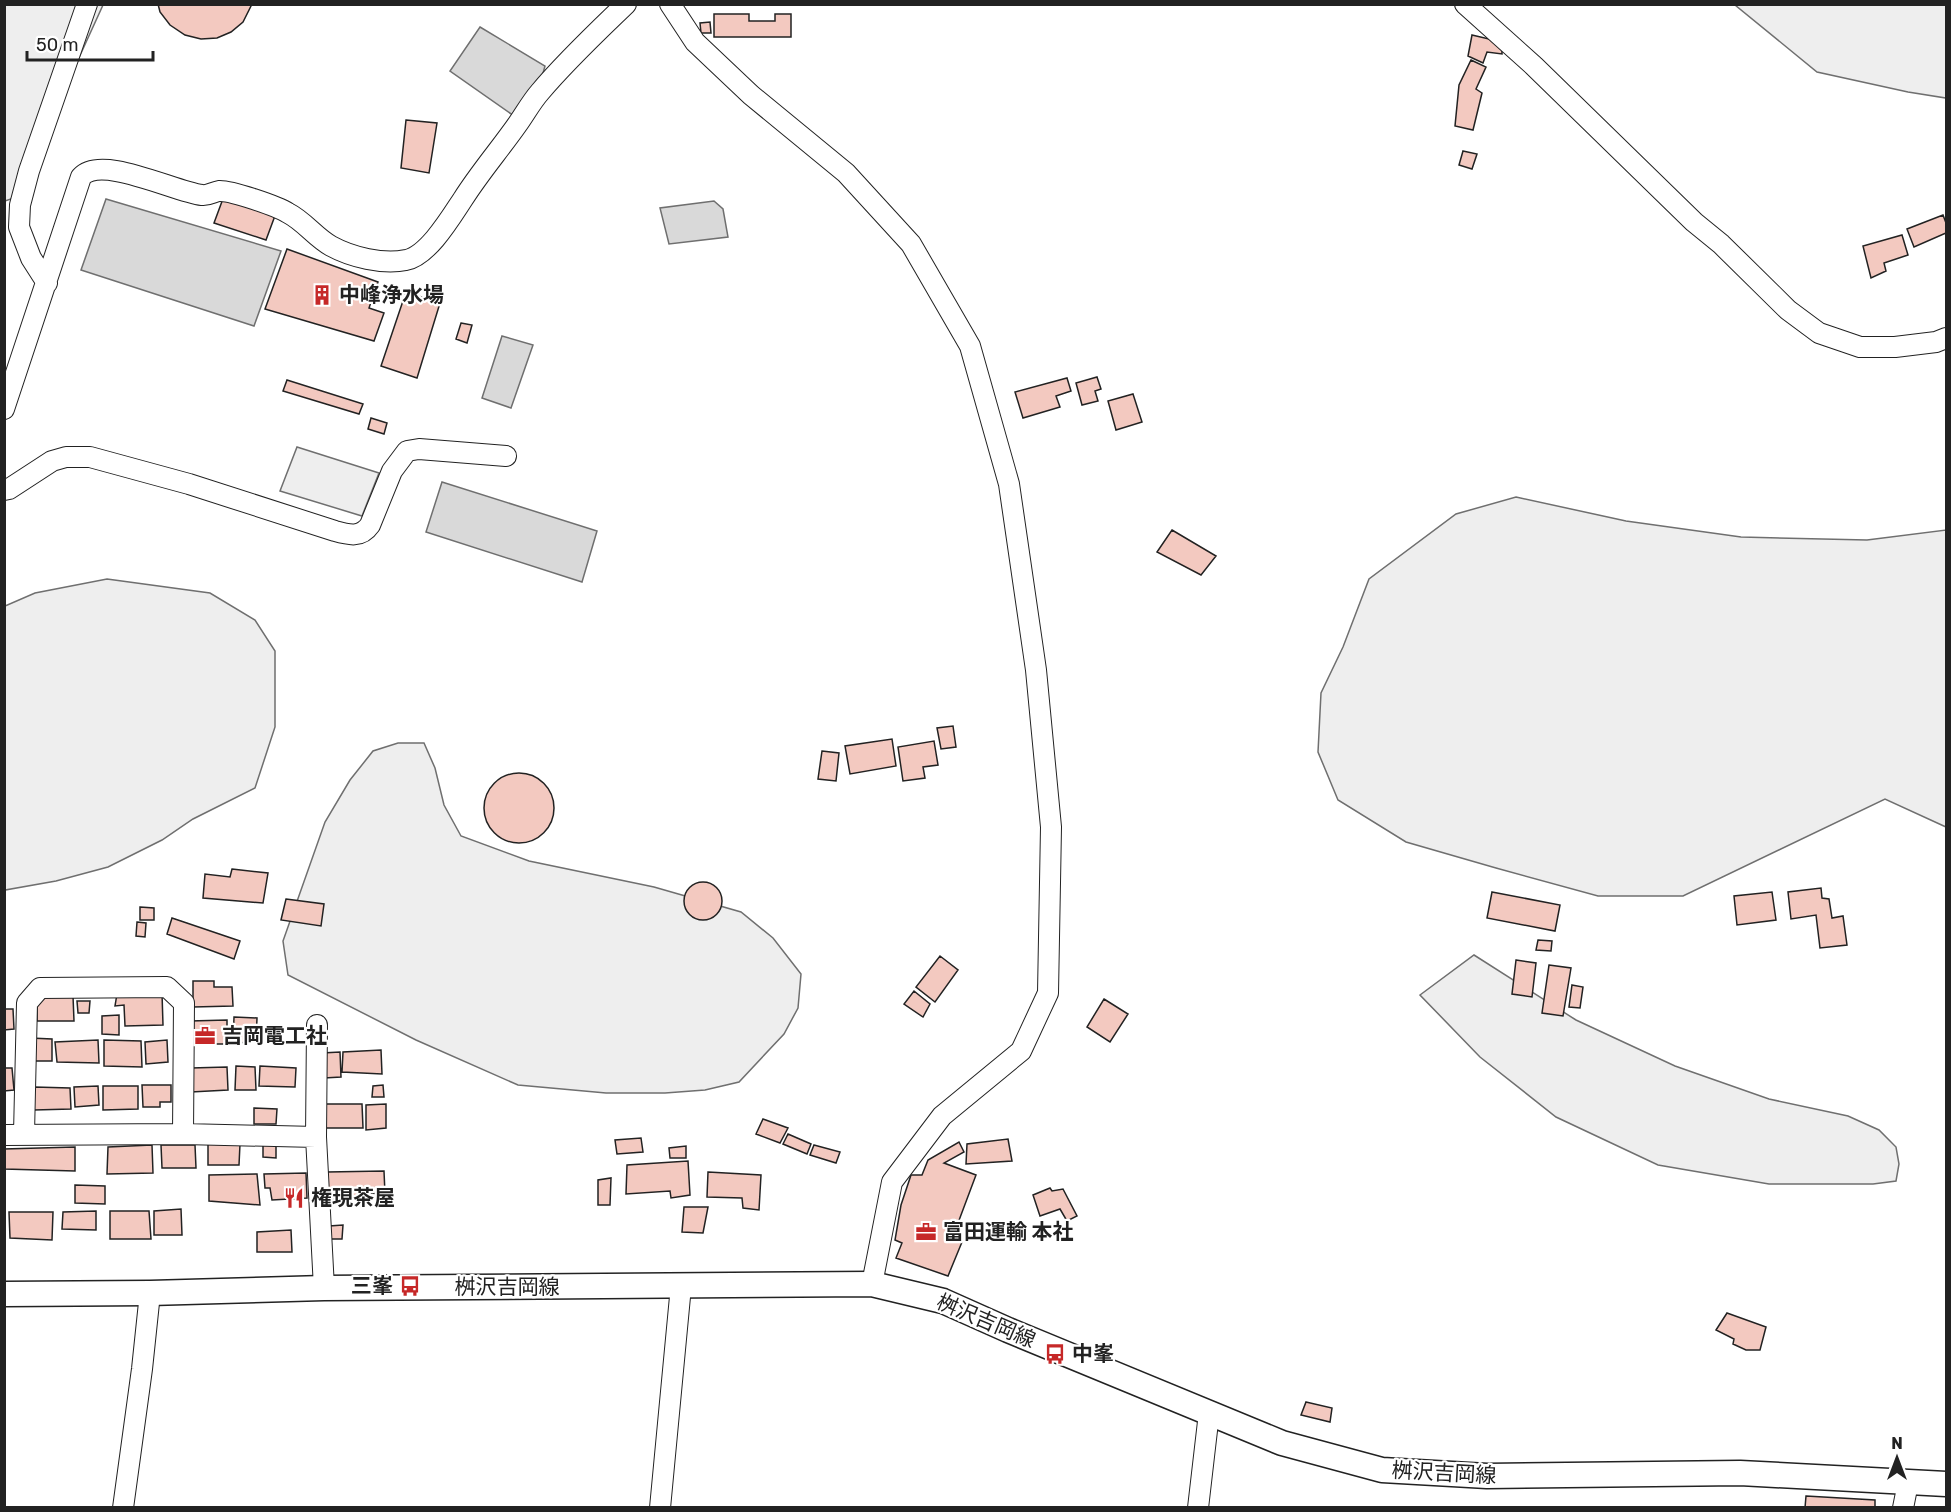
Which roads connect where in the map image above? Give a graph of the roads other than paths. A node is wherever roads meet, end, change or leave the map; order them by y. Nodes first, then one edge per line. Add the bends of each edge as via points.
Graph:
1 (87, 4) edge
2 (626, 4) edge
3 (670, 4) edge
4 (1465, 4) edge
5 (47, 283) junction
6 (1947, 338) edge
7 (4, 409) edge
8 (506, 456) dead end
9 (4, 490) edge
10 (317, 1025) dead end
11 (24, 1134) junction
12 (183, 1134) junction
13 (4, 1135) edge
14 (316, 1137) junction
15 (872, 1284) junction
16 (681, 1286) junction
17 (324, 1288) junction
18 (150, 1293) junction
19 (4, 1294) edge
20 (1209, 1413) junction
21 (1908, 1483) junction
22 (1947, 1484) edge
23 (123, 1508) edge
24 (660, 1508) edge
25 (1198, 1508) edge
26 (1903, 1508) edge

1 - 5 street via 20,205 19,226 31,258
2 - 5 street via 539,93 451,218 415,257 396,262 368,259 331,246 288,213 261,202 220,191 201,195 99,169 81,177
3 - 15 street via 695,42 751,95 846,173 911,244 970,346 1009,484 1036,670 1051,827 1048,993 1021,1051 942,1116 892,1182
4 - 6 street via 1788,310 1819,333 1860,347 1895,347
5 - 7 street
8 - 9 street via 407,451 392,471 370,525 358,535 90,457 52,461
10 - 14 street
11 - 12 street
11 - 12 street via 27,1003 40,988 167,987 184,1003
11 - 13 street
12 - 14 street
14 - 17 street
15 - 16 main road, 桝沢吉岡線
15 - 20 main road, 桝沢吉岡線 via 943,1301
16 - 17 main road, 桝沢吉岡線
16 - 24 street
17 - 18 main road, 桝沢吉岡線
18 - 19 main road, 桝沢吉岡線
18 - 23 street
20 - 21 main road, 桝沢吉岡線 via 1282,1443 1382,1470 1487,1476 1740,1473
20 - 25 street
21 - 22 main road, 桝沢吉岡線
21 - 26 street

